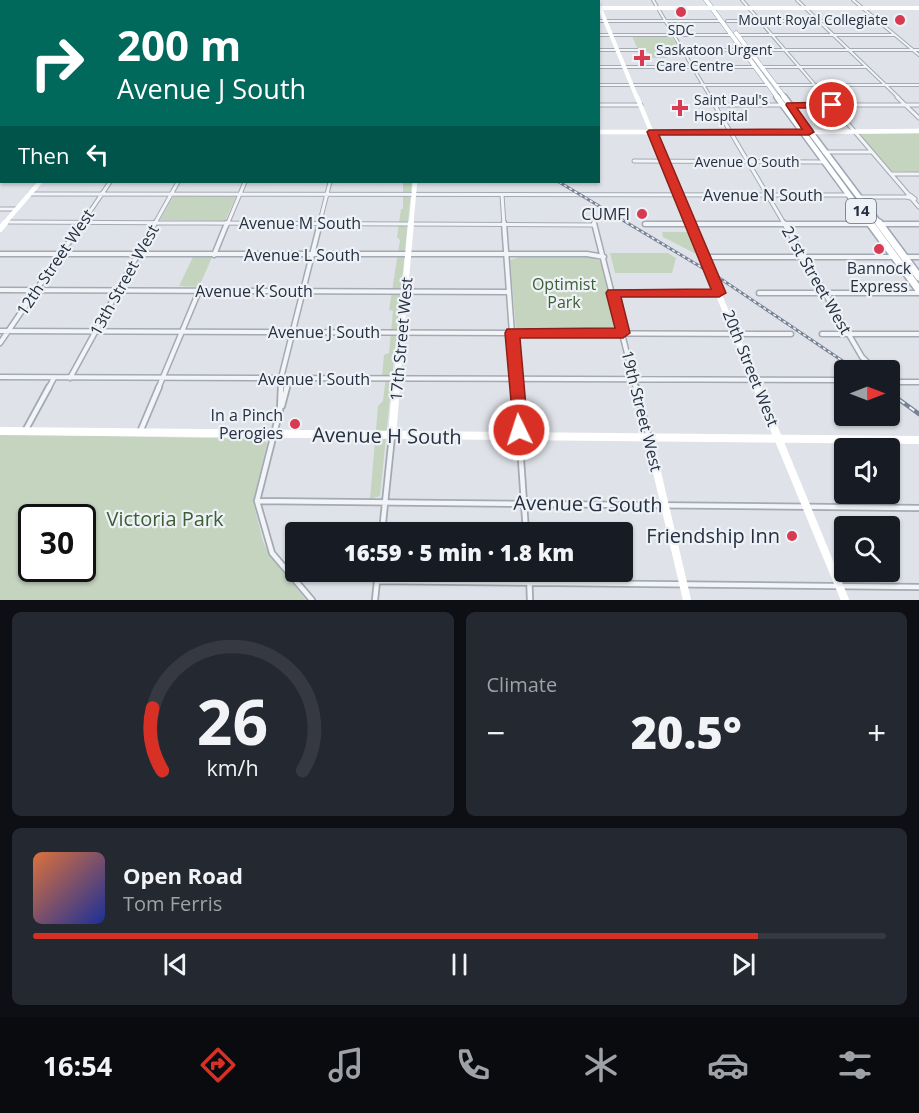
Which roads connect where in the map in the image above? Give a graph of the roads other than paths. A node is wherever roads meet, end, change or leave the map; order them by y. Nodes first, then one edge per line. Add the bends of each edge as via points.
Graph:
1 (653, 0) edge
2 (706, 0) edge
3 (711, 0) edge
4 (742, 0) edge
5 (797, 0) edge
6 (854, 0) edge
7 (600, 7) edge
8 (657, 8) junction
9 (714, 8) junction
10 (749, 8) junction
11 (805, 8) junction
12 (862, 8) junction
13 (919, 8) edge
14 (600, 9) edge
15 (600, 21) edge
16 (605, 21) junction
17 (665, 21) junction
18 (724, 21) junction
19 (760, 21) junction
20 (819, 21) junction
21 (878, 21) junction
22 (600, 35) edge
23 (611, 35) junction
24 (673, 35) junction
25 (735, 35) junction
26 (772, 35) junction
27 (833, 35) junction
28 (895, 35) junction
29 (600, 50) edge
30 (618, 50) junction
31 (638, 50) dead end
32 (682, 50) junction
33 (746, 50) junction
34 (785, 50) junction
35 (849, 50) junction
36 (913, 50) junction
37 (919, 50) edge
38 (919, 55) edge
39 (600, 67) edge
40 (624, 67) junction
41 (692, 67) junction
42 (756, 67) junction
43 (762, 67) junction
44 (799, 67) junction
45 (867, 67) junction
46 (600, 85) edge
47 (632, 85) junction
48 (703, 85) junction
49 (769, 85) junction
50 (776, 85) junction
51 (815, 85) junction
52 (885, 85) junction
53 (919, 85) edge
54 (600, 105) edge
55 (641, 105) junction
56 (715, 105) junction
57 (784, 105) junction
58 (791, 105) junction
59 (832, 105) junction
60 (906, 105) junction
61 (919, 105) edge
62 (919, 118) edge
63 (600, 132) edge
64 (652, 132) junction
65 (731, 132) junction
66 (806, 132) junction
67 (854, 132) junction
68 (919, 132) edge
69 (824, 152) junction
70 (872, 152) junction
71 (634, 161) dead end
72 (748, 161) junction
73 (665, 162) junction
74 (824, 162) junction
75 (891, 174) junction
76 (919, 174) edge
77 (39, 183) edge
78 (109, 183) edge
79 (177, 183) edge
80 (244, 183) edge
81 (330, 183) edge
82 (415, 183) edge
83 (30, 194) junction
84 (102, 194) junction
85 (171, 194) junction
86 (239, 194) junction
87 (327, 194) junction
88 (414, 194) junction
89 (502, 195) junction
90 (678, 195) junction
91 (767, 195) junction
92 (849, 195) junction
93 (908, 196) junction
94 (858, 197) junction
95 (915, 198) edge
96 (919, 207) edge
97 (0, 209) edge
98 (17, 209) junction
99 (6, 222) junction
100 (82, 222) junction
101 (155, 223) junction
102 (228, 223) junction
103 (319, 223) junction
104 (411, 223) junction
105 (504, 223) junction
106 (594, 223) joint
107 (690, 223) junction
108 (645, 224) dead end
109 (784, 224) junction
110 (870, 224) junction
111 (880, 224) junction
112 (919, 224) edge
113 (0, 229) edge
114 (0, 254) edge
115 (60, 255) junction
116 (138, 255) junction
117 (214, 255) junction
118 (311, 255) junction
119 (408, 256) junction
120 (506, 256) junction
121 (604, 257) junction
122 (704, 257) junction
123 (803, 257) junction
124 (895, 257) junction
125 (904, 257) junction
126 (919, 257) edge
127 (919, 277) edge
128 (0, 290) edge
129 (36, 290) junction
130 (117, 291) junction
131 (200, 291) junction
132 (919, 291) edge
133 (302, 292) junction
134 (405, 292) junction
135 (509, 292) junction
136 (613, 293) junction
137 (719, 293) junction
138 (759, 293) dead end
139 (825, 293) junction
140 (0, 331) edge
141 (8, 331) junction
142 (95, 332) junction
143 (183, 332) junction
144 (292, 332) junction
145 (402, 333) junction
146 (512, 333) junction
147 (623, 333) junction
148 (736, 334) junction
149 (791, 334) dead end
150 (822, 334) dead end
151 (849, 334) junction
152 (919, 334) edge
153 (0, 343) edge
154 (865, 360) edge
155 (0, 377) edge
156 (54, 378) junction
157 (70, 378) junction
158 (163, 378) junction
159 (281, 378) junction
160 (290, 378) junction
161 (398, 379) junction
162 (516, 379) junction
163 (635, 380) junction
164 (756, 380) junction
165 (834, 380) edge
166 (900, 382) edge
167 (919, 382) edge
168 (280, 410) junction
169 (0, 431) edge
170 (25, 431) junction
171 (140, 433) junction
172 (273, 434) junction
173 (392, 436) junction
174 (520, 437) junction
175 (649, 438) junction
176 (780, 439) junction
177 (919, 440) edge
178 (257, 501) junction
179 (385, 503) junction
180 (524, 503) junction
181 (665, 505) junction
182 (807, 507) junction
183 (919, 508) edge
184 (383, 522) edge
185 (525, 522) edge
186 (377, 582) edge
187 (529, 582) joint
188 (683, 585) junction
189 (839, 586) junction
190 (919, 587) edge
191 (312, 600) edge
192 (375, 600) edge
193 (530, 600) edge
194 (687, 600) edge
195 (845, 600) edge

1 - 8 street, 21st Street West
2 - 9 main road, 14
3 - 9 main road, 14
4 - 10 street
5 - 11 street
6 - 12 street
7 - 8 main road
8 - 9 main road
8 - 17 street, 21st Street West
9 - 10 main road
9 - 18 main road, 14
10 - 11 main road
10 - 19 street
11 - 12 main road
11 - 20 street
12 - 13 main road
12 - 21 street
14 - 16 main road, 20th Street West
15 - 16 street
16 - 17 street
16 - 23 main road, 20th Street West
17 - 18 street
17 - 24 street, 21st Street West
18 - 19 street
18 - 25 main road, 14
19 - 20 street
19 - 26 street
20 - 21 street
20 - 27 street
21 - 28 street
22 - 23 street
23 - 24 street
23 - 30 main road, 20th Street West
24 - 25 street
24 - 32 street, 21st Street West
25 - 26 street
25 - 33 main road, 14
26 - 27 street
26 - 34 street
27 - 28 street
27 - 35 street
28 - 36 street
29 - 30 street
30 - 31 street
30 - 40 main road, 20th Street West
32 - 33 street
32 - 41 street, 21st Street West
33 - 34 street
33 - 42 main road, 14
33 - 43 main road, 14
34 - 35 street
34 - 44 street
35 - 36 street
35 - 45 street
36 - 37 street
36 - 38 street
39 - 40 street
40 - 41 street
40 - 47 main road, 20th Street West
41 - 42 street
41 - 48 street, 21st Street West
42 - 49 main road, 14
43 - 44 street
43 - 50 main road, 14
44 - 45 street
44 - 51 street
45 - 52 street
46 - 47 street
47 - 48 street
47 - 55 main road, 20th Street West
48 - 49 street
48 - 56 street, 21st Street West
49 - 57 main road, 14
50 - 51 street
50 - 58 main road, 14
51 - 52 street
51 - 59 street
52 - 53 street
52 - 60 street
54 - 55 street
55 - 64 main road, 20th Street West
56 - 57 street
56 - 65 street, 21st Street West
57 - 66 main road, 14
58 - 59 street
58 - 66 main road, 14
59 - 60 street
59 - 67 street
60 - 61 street
60 - 62 street
63 - 64 main road
64 - 65 main road
64 - 73 main road, 20th Street West
65 - 66 main road
65 - 72 street, 21st Street West
66 - 67 main road
66 - 69 main road, 14
66 - 74 main road, 14
67 - 68 main road
67 - 70 street
69 - 70 street
69 - 94 main road, 14
70 - 75 street
71 - 73 street, Avenue O South
72 - 73 street, Avenue O South
72 - 74 street, Avenue O South
72 - 91 street, 21st Street West
73 - 90 main road, 20th Street West
74 - 92 main road, 14
75 - 76 street
75 - 93 street
77 - 83 main road
78 - 84 street, 12th Street West
79 - 85 street, 13th Street West
80 - 86 street
81 - 87 street
82 - 88 main road, 17th Street West
83 - 84 street, Avenue N South
83 - 98 main road
84 - 85 street, Avenue N South
84 - 100 street, 12th Street West
85 - 86 street, Avenue N South
85 - 101 street, 13th Street West
86 - 87 street, Avenue N South
86 - 102 street
87 - 88 street, Avenue N South
87 - 103 street
88 - 89 street, Avenue N South
88 - 104 main road, 17th Street West
89 - 90 street, Avenue N South
89 - 105 street
90 - 91 street, Avenue N South
90 - 107 main road, 20th Street West
91 - 92 street, Avenue N South
91 - 109 street, 21st Street West
92 - 110 main road, 14
93 - 94 street
93 - 95 street
94 - 111 main road, 14
95 - 96 street
97 - 98 street
98 - 99 main road
99 - 100 street, Avenue M South
99 - 113 main road
100 - 101 street, Avenue M South
100 - 115 street, 12th Street West
101 - 102 street, Avenue M South
101 - 116 street, 13th Street West
102 - 103 street, Avenue M South
102 - 117 street
103 - 104 street, Avenue M South
103 - 118 street
104 - 105 street, Avenue M South
104 - 119 main road, 17th Street West
105 - 106 street, Avenue M South
105 - 120 street
106 - 121 street, 19th Street West
107 - 108 street
107 - 109 street
107 - 122 main road, 20th Street West
109 - 110 street
109 - 123 street, 21st Street West
110 - 111 street
110 - 124 main road, 14
111 - 112 street
111 - 125 main road, 14
114 - 115 street, Avenue L South
115 - 116 street, Avenue L South
115 - 129 street, 12th Street West
116 - 117 street, Avenue L South
116 - 130 street, 13th Street West
117 - 118 street, Avenue L South
118 - 119 street, Avenue L South
118 - 133 street
119 - 120 street, Avenue L South
119 - 134 main road, 17th Street West
120 - 121 street, Avenue L South
120 - 135 street
121 - 136 street, 19th Street West
122 - 123 street
122 - 137 main road, 20th Street West
123 - 124 street
123 - 139 street, 21st Street West
124 - 132 main road, 14
125 - 126 street
125 - 127 main road, 14
128 - 129 street, Avenue K South
129 - 130 street, Avenue K South
129 - 141 street, 12th Street West
130 - 131 street, Avenue K South
130 - 142 street, 13th Street West
131 - 133 street, Avenue K South
131 - 143 street
132 - 139 street
133 - 134 street, Avenue K South
133 - 144 street
134 - 135 street, Avenue K South
134 - 145 main road, 17th Street West
135 - 146 street
136 - 137 street
136 - 147 street, 19th Street West
137 - 148 main road, 20th Street West
138 - 139 street
139 - 151 street, 21st Street West
140 - 141 street, Avenue J South
141 - 142 street, Avenue J South
141 - 153 street, 12th Street West
142 - 143 street, Avenue J South
142 - 157 street, 13th Street West
143 - 144 street, Avenue J South
143 - 158 street
144 - 145 street, Avenue J South
144 - 159 street
145 - 146 street, Avenue J South
145 - 161 main road, 17th Street West
146 - 147 street, Avenue J South
146 - 162 street
147 - 148 street, Avenue J South
147 - 163 street, 19th Street West
148 - 149 street, Avenue J South
148 - 164 main road, 20th Street West
150 - 151 street
151 - 152 street
151 - 154 street, 21st Street West
155 - 156 street, Avenue I South
156 - 157 street, Avenue I South
156 - 170 street
157 - 158 street, Avenue I South
158 - 159 street, Avenue I South
158 - 171 street
159 - 160 street, Avenue I South
159 - 168 street
160 - 161 street, Avenue I South
160 - 168 street
161 - 162 street, Avenue I South
161 - 173 main road, 17th Street West
162 - 163 street, Avenue I South
162 - 174 street
163 - 164 street, Avenue I South
163 - 175 street, 19th Street West
164 - 165 street, Avenue I South
164 - 176 main road, 20th Street West
166 - 167 street
168 - 172 street
169 - 170 main road, Avenue H South
170 - 171 main road, Avenue H South
171 - 172 main road, Avenue H South
172 - 173 main road, Avenue H South
172 - 178 street
173 - 174 main road, Avenue H South
173 - 179 street, 17th Street West
174 - 175 main road, Avenue H South
174 - 180 street
175 - 176 main road, Avenue H South
175 - 181 main road, 19th Street West
176 - 177 main road, Avenue H South
176 - 182 main road, 20th Street West
178 - 179 street, Avenue G South
178 - 191 street via 272,553
179 - 180 street, Avenue G South
179 - 184 street, 17th Street West
180 - 181 street, Avenue G South
180 - 185 street
181 - 182 street, Avenue G South
181 - 188 main road, 19th Street West
182 - 183 street, Avenue G South
182 - 189 main road, 20th Street West
186 - 192 street
187 - 188 street
187 - 193 street
188 - 189 street
188 - 194 main road, 19th Street West
189 - 190 street
189 - 195 main road, 20th Street West

